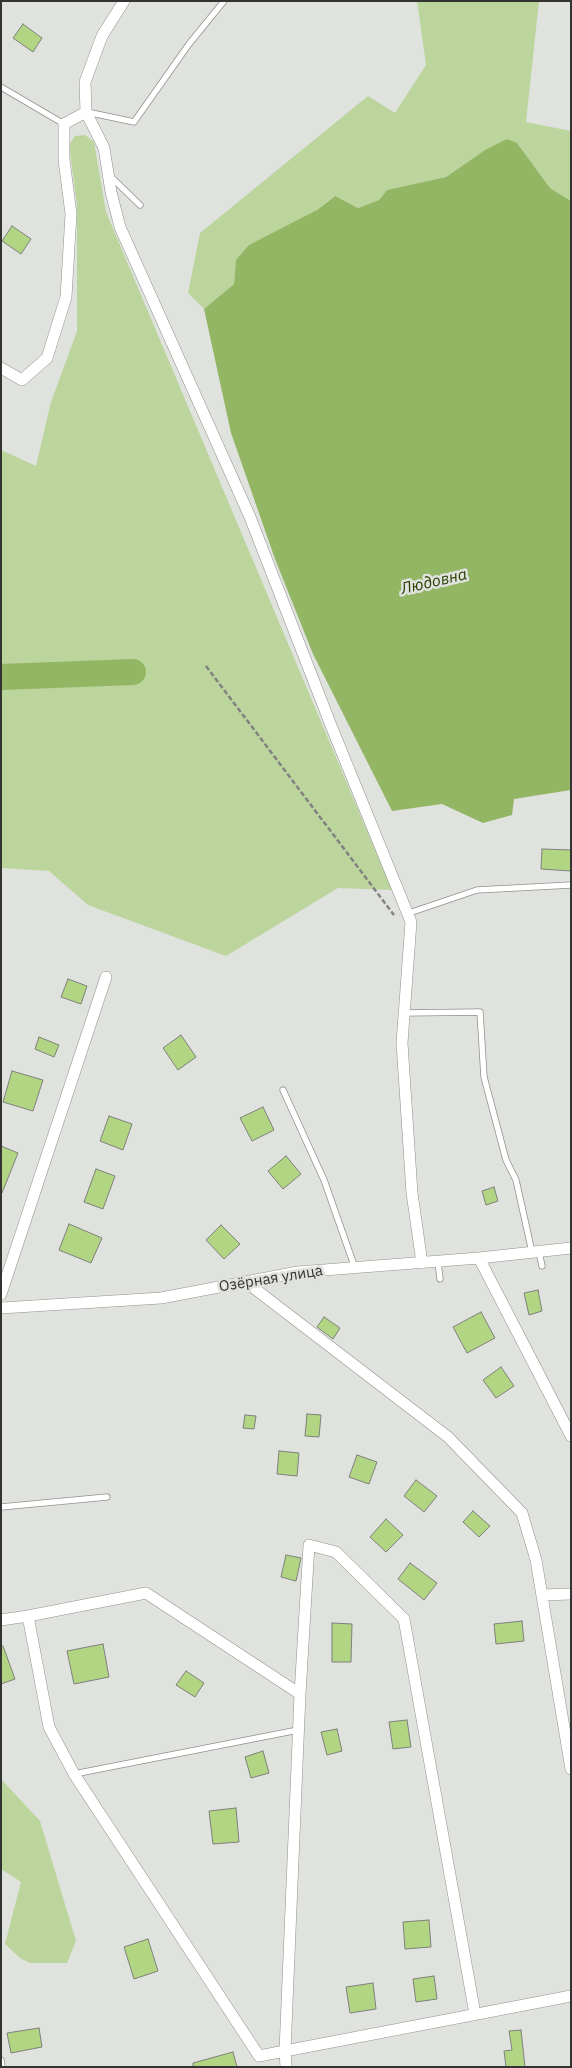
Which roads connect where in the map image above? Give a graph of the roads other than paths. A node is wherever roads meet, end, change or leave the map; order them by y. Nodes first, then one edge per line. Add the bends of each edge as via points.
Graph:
1 (124, 1) edge
2 (224, 1) edge
3 (1, 87) edge
4 (86, 112) junction
5 (64, 124) junction
6 (109, 174) junction
7 (140, 205) dead end
8 (1, 368) edge
9 (571, 885) edge
10 (410, 918) junction
11 (106, 977) dead end
12 (404, 1012) junction
13 (283, 1090) dead end
14 (571, 1248) edge
15 (536, 1252) junction
16 (480, 1258) junction
17 (438, 1262) junction
18 (422, 1263) junction
19 (542, 1266) dead end
20 (355, 1268) junction
21 (440, 1279) dead end
22 (246, 1282) junction
23 (1, 1294) edge
24 (1, 1308) edge
25 (571, 1436) edge
26 (107, 1498) dead end
27 (1, 1507) edge
28 (571, 1594) edge
29 (542, 1595) junction
30 (28, 1616) junction
31 (1, 1620) edge
32 (300, 1694) junction
33 (298, 1730) junction
34 (571, 1769) edge
35 (74, 1774) junction
36 (571, 1996) edge
37 (475, 2014) junction
38 (285, 2051) junction
39 (1, 2060) edge
40 (2, 2067) edge
41 (286, 2067) edge

1 - 4 street via 102,36 85,82
2 - 4 lane via 188,44 134,122
3 - 5 lane
4 - 5 street
4 - 6 street via 104,148
5 - 8 street via 64,160 71,214 66,297 48,358 22,380
6 - 7 lane
6 - 10 street via 120,227 250,517
9 - 10 lane via 477,890
10 - 12 street
11 - 23 street
12 - 15 lane via 480,1012 484,1077 506,1160 516,1180
12 - 18 street via 402,1043 412,1193
13 - 20 lane via 324,1180
14 - 15 street, Озёрная улица
15 - 16 street, Озёрная улица
15 - 19 lane
16 - 17 street, Озёрная улица
16 - 25 street
17 - 18 street, Озёрная улица
17 - 21 lane
18 - 20 street, Озёрная улица
20 - 22 street, Озёрная улица via 298,1272
22 - 24 street, Озёрная улица via 161,1298
22 - 29 street via 448,1437 522,1513
26 - 27 lane
28 - 29 street
29 - 34 street
30 - 31 street
30 - 32 street via 146,1593
30 - 35 street via 49,1727
32 - 33 street
32 - 37 street via 309,1545 336,1552 404,1619
33 - 35 lane
33 - 38 street
35 - 38 street via 259,2056
36 - 37 street
37 - 38 street
38 - 41 street
39 - 40 lane

